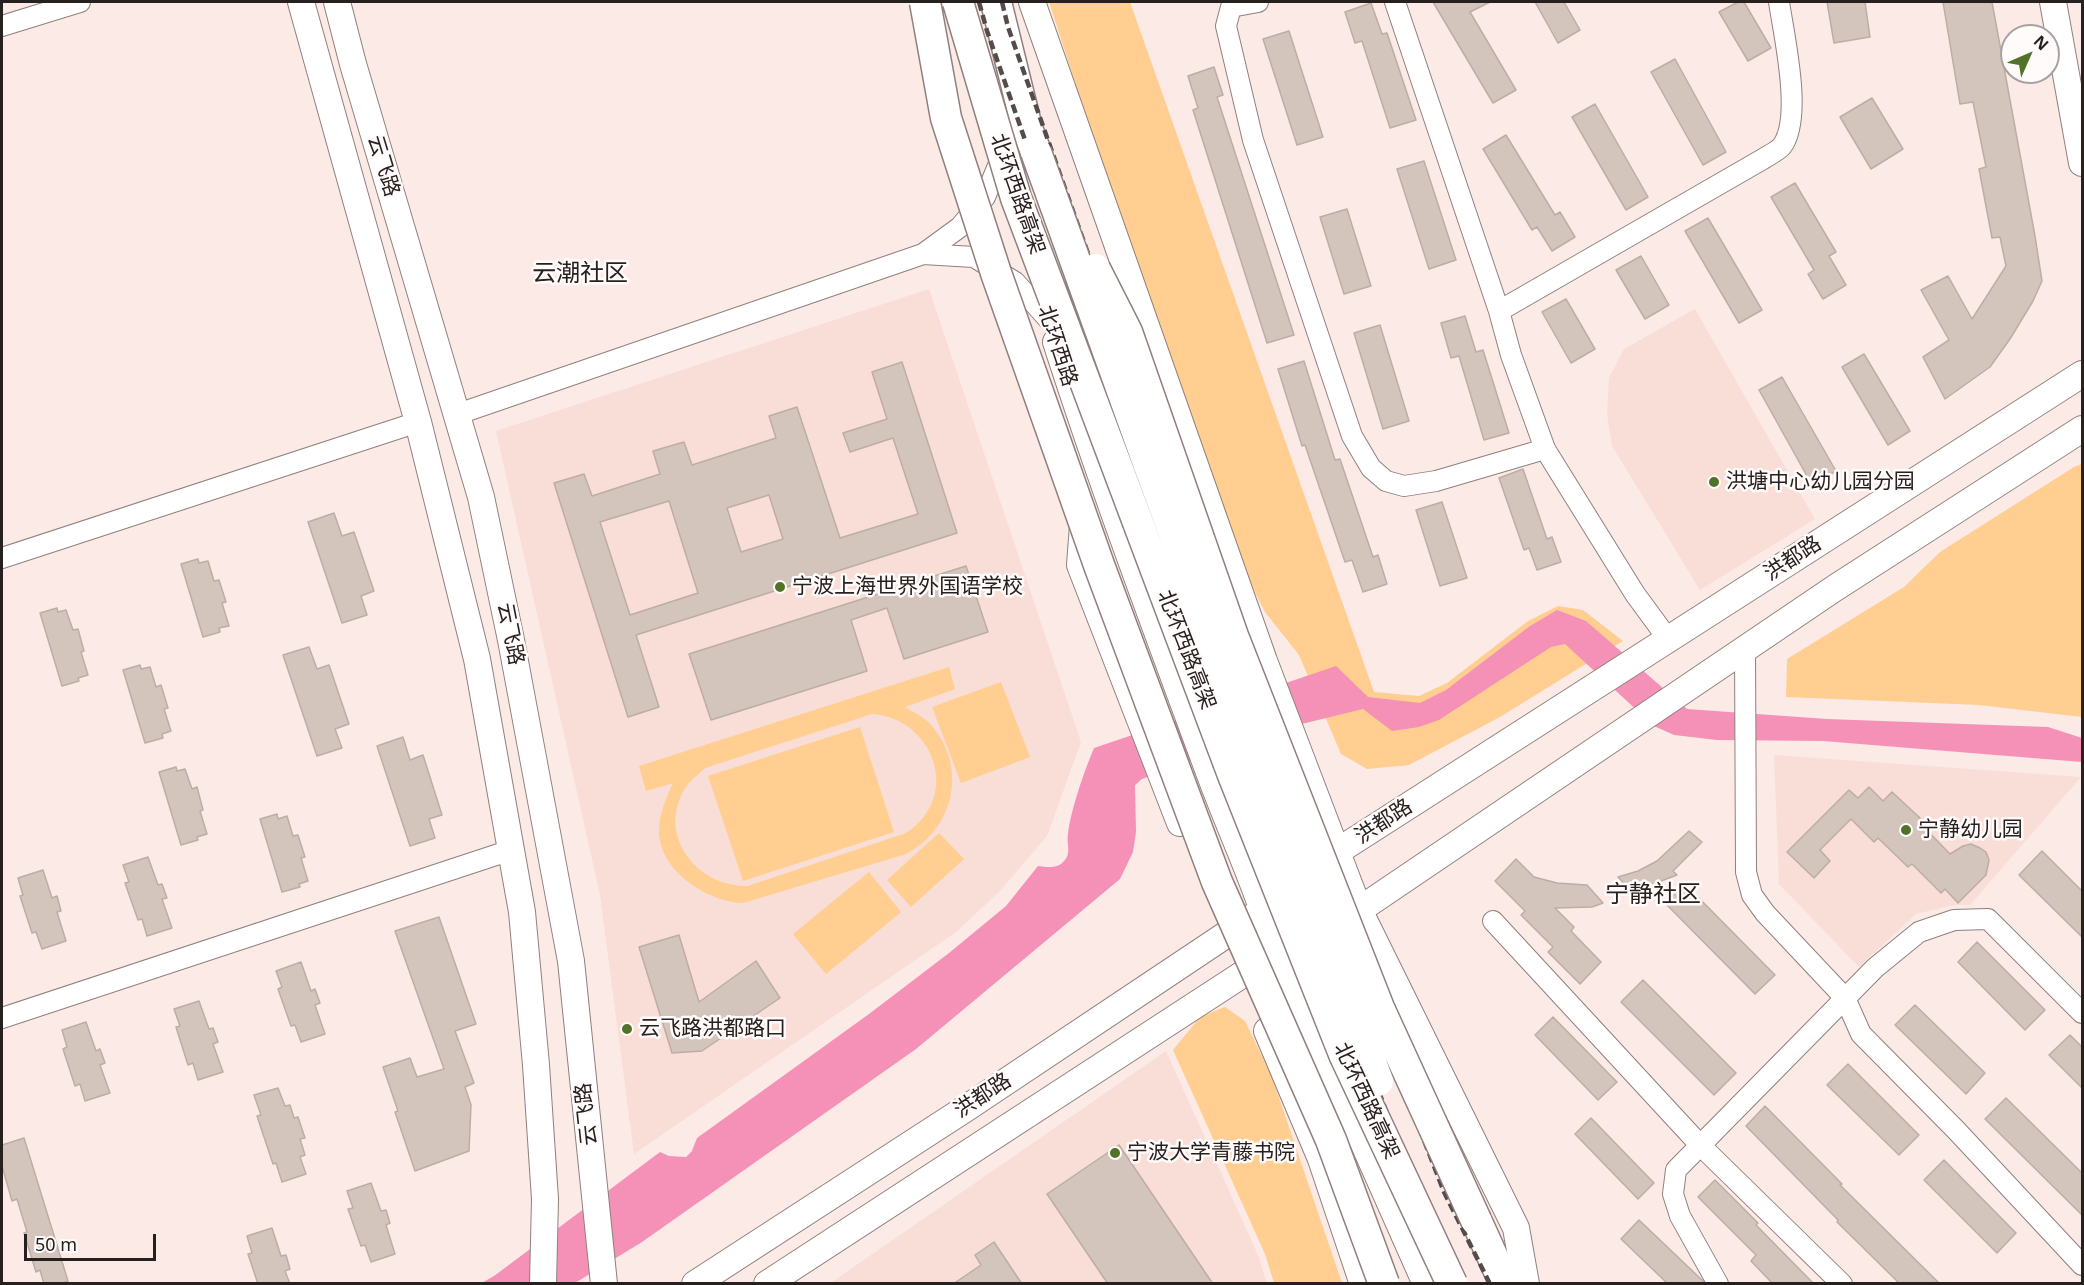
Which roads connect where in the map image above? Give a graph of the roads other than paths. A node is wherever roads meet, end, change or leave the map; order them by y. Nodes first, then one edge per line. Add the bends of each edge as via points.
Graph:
1 (80, 2) edge
2 (301, 2) edge
3 (337, 2) edge
4 (926, 2) edge
5 (959, 2) edge
6 (996, 2) edge
7 (1032, 2) edge
8 (1258, 2) edge
9 (1395, 2) edge
10 (1779, 2) edge
11 (2053, 2) edge
12 (2, 26) edge
13 (1036, 152) junction
14 (999, 161) junction
15 (2082, 162) edge
16 (923, 254) junction
17 (1499, 311) junction
18 (1049, 320) junction
19 (2082, 374) edge
20 (458, 414) junction
21 (418, 422) junction
22 (2082, 429) edge
23 (1090, 448) junction
24 (1545, 449) junction
25 (2, 558) edge
26 (1660, 644) junction
27 (1745, 648) junction
28 (511, 850) junction
29 (1338, 851) junction
30 (1263, 910) junction
31 (1359, 910) junction
32 (1493, 921) dead end
33 (1227, 934) junction
34 (1281, 957) junction
35 (1243, 974) junction
36 (1845, 998) junction
37 (2082, 1013) edge
38 (2, 1017) edge
39 (1331, 1140) junction
40 (1700, 1145) junction
41 (2082, 1265) edge
42 (543, 1284) edge
43 (604, 1284) edge
44 (695, 1284) edge
45 (768, 1284) edge
46 (1363, 1284) edge
47 (1384, 1284) edge
48 (1400, 1284) edge
49 (1425, 1284) edge
50 (1452, 1284) edge
51 (1472, 1284) edge
52 (1505, 1284) edge
53 (1526, 1284) edge
54 (1718, 1284) edge
55 (1842, 1284) edge

1 - 12 street
2 - 21 main road, 云飞路
3 - 20 main road, 云飞路 via 352,64
4 - 39 highway, bridge via 946,118 1095,554 1217,882
5 - 14 main road, 北环西路
5 - 50 highway, 北环西路高架, bridge via 1016,198 1233,775 1344,1054
6 - 13 highway, 北环西路高架
7 - 29 main road via 1264,661
8 - 24 street via 1231,7 1226,26 1228,37 1253,140 1360,451 1386,481 1404,486 1436,481
9 - 17 street
10 - 17 street via 1792,97 1791,126 1782,147
11 - 15 main road
13 - 51 highway, 北环西路高架, bridge via 1371,1066
13 - 52 highway, bridge via 1127,332 1241,658 1379,1008
14 - 16 street via 985,197 960,226
14 - 18 main road, 北环西路
16 - 18 street via 974,257 1015,282
16 - 20 street
17 - 24 street
18 - 23 main road, 北环西路
19 - 26 main road, 洪都路
20 - 43 main road, 云飞路 via 481,497 511,640 571,961
21 - 25 street
21 - 28 main road, 云飞路 via 477,659
22 - 27 main road, 洪都路
23 - 30 main road, 北环西路
23 - 33 main road via 1080,565
24 - 26 street via 1635,594
26 - 29 main road, 洪都路
27 - 31 main road, 洪都路
27 - 36 street via 1746,872 1752,895
28 - 38 street
28 - 42 main road, 云飞路 via 522,912 536,1065 544,1213
29 - 30 main road, 洪都路
29 - 31 main road
30 - 33 main road, 洪都路
30 - 34 main road, 北环西路
31 - 34 main road, 洪都路
31 - 53 main road via 1516,1228
32 - 40 street
33 - 35 main road
33 - 44 main road, 洪都路
34 - 35 main road, 洪都路
34 - 49 main road, 北环西路
35 - 45 main road, 洪都路
35 - 46 main road via 1321,1159
36 - 37 street via 1919,932 1954,920 1988,919
36 - 40 street
36 - 41 street via 1861,1034
39 - 47 highway, bridge
39 - 48 highway, bridge
40 - 54 street via 1676,1170 1673,1194 1680,1216
40 - 55 street

